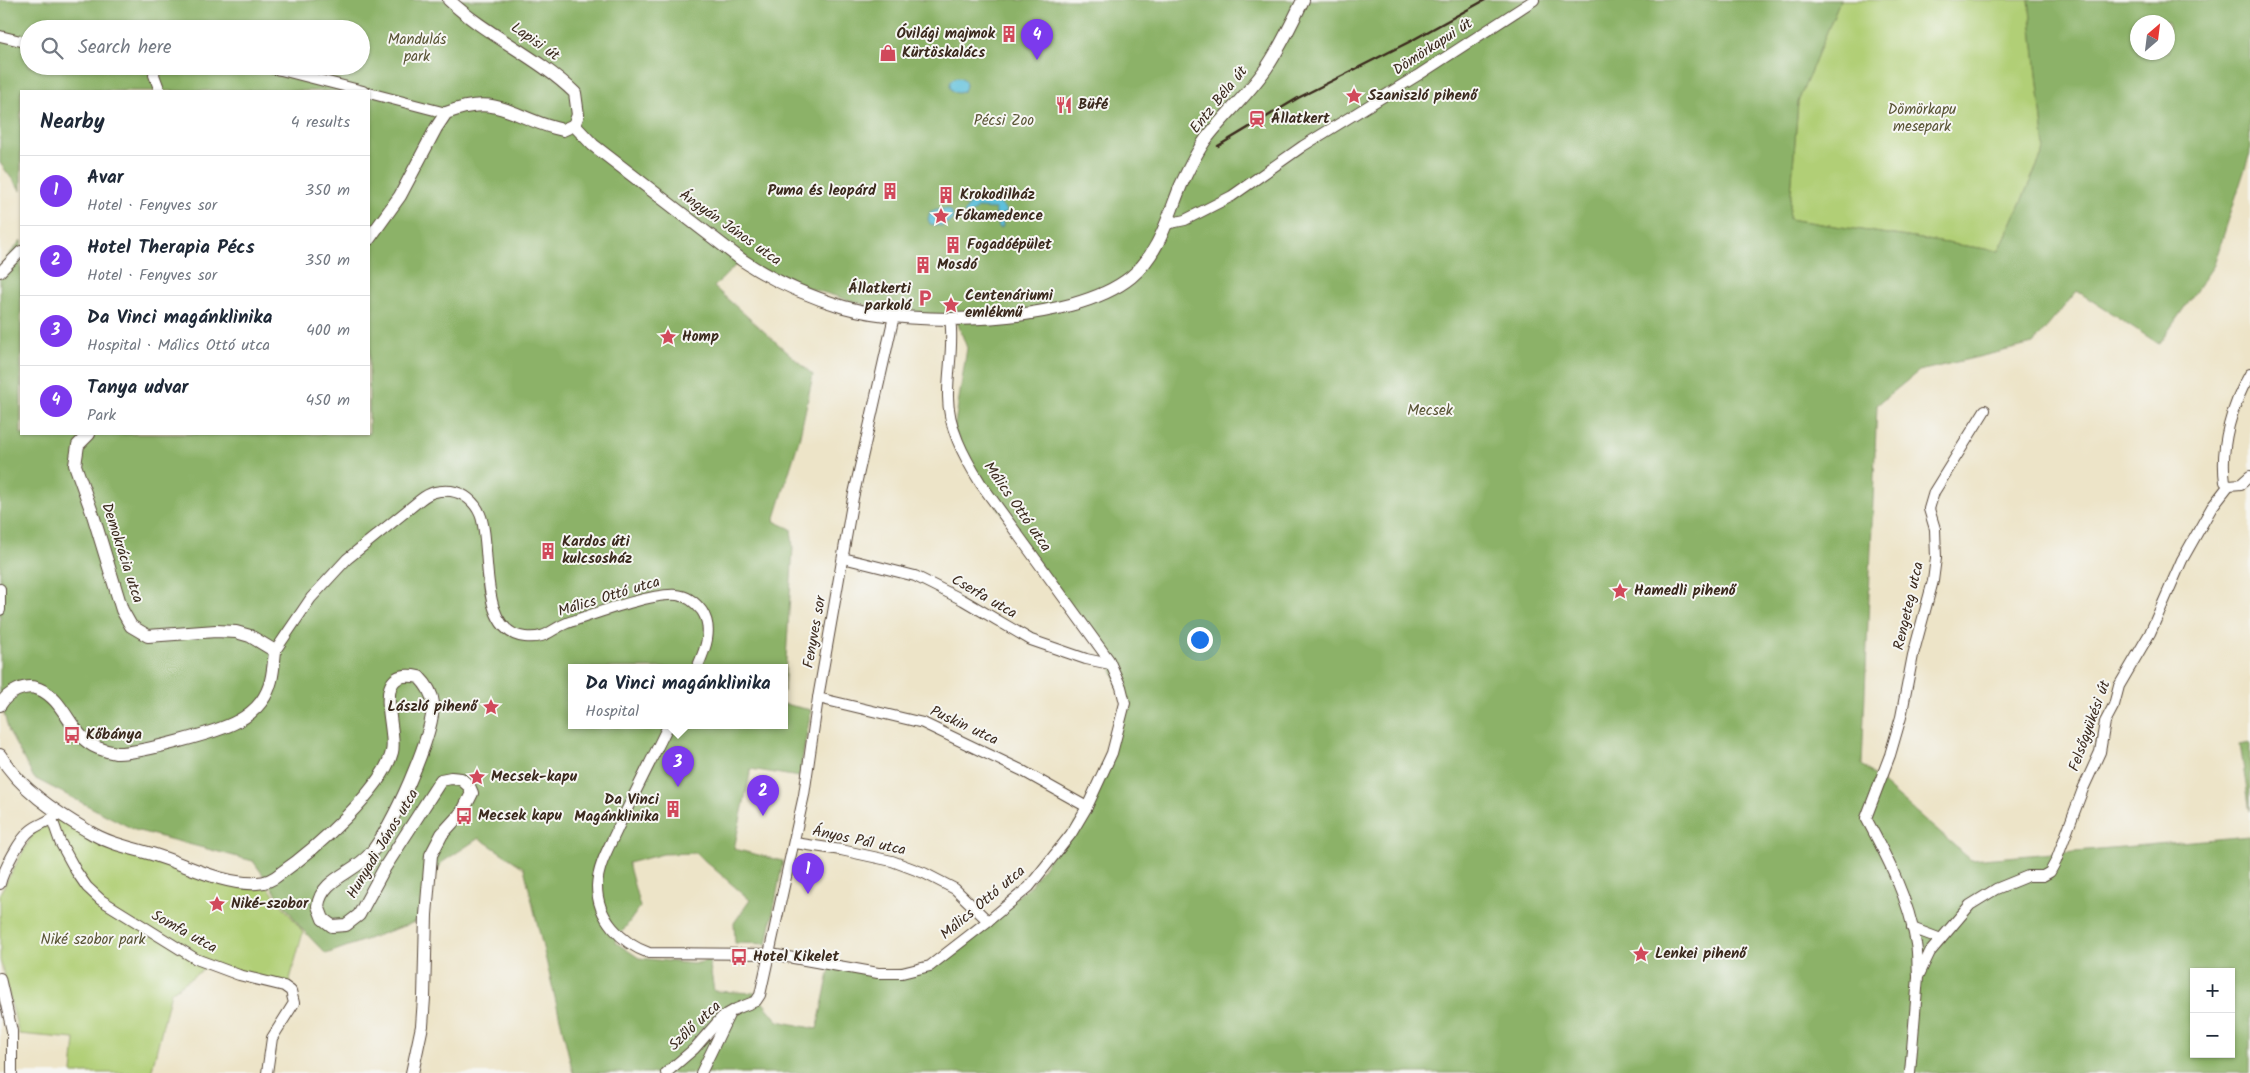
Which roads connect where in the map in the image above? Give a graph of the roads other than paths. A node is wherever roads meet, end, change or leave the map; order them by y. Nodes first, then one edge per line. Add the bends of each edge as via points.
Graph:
1 (449, 0) edge
2 (1303, 0) edge
3 (1534, 0) edge
4 (0, 36) edge
5 (20, 41) edge
6 (154, 75) edge
7 (301, 75) edge
8 (160, 90) edge
9 (359, 90) edge
10 (370, 93) edge
11 (446, 113) junction
12 (574, 125) junction
13 (1166, 224) junction
14 (370, 239) edge
15 (20, 251) edge
16 (0, 272) edge
17 (894, 316) junction
18 (950, 319) junction
19 (2250, 374) edge
20 (1985, 410) dead end
21 (88, 435) edge
22 (2250, 476) edge
23 (2229, 485) junction
24 (843, 558) junction
25 (0, 589) edge
26 (0, 610) edge
27 (276, 651) junction
28 (699, 664) edge
29 (1110, 664) junction
30 (818, 698) junction
31 (1, 702) edge
32 (667, 729) edge
33 (0, 755) edge
34 (1087, 807) junction
35 (56, 816) junction
36 (795, 843) junction
37 (0, 884) edge
38 (988, 921) junction
39 (1912, 928) junction
40 (1941, 939) junction
41 (771, 954) junction
42 (1918, 977) junction
43 (0, 978) edge
44 (716, 1033) junction
45 (12, 1073) edge
46 (267, 1073) edge
47 (412, 1073) edge
48 (666, 1073) edge
49 (702, 1073) edge
50 (1910, 1073) edge

1 - 12 street, Lapisi út via 574,93 578,115
2 - 13 street, Entz Béla út via 1269,64 1205,140 1181,185
3 - 13 street, Dömörkapui út via 1303,146 1232,196 1185,220
4 - 5 street
6 - 8 street
7 - 9 street
10 - 11 street
11 - 12 street via 497,105 555,128 563,130
11 - 14 street via 400,196
12 - 17 street, Ángyán János utca via 593,145 762,274 844,307
13 - 18 street, Ángyán János utca via 1155,248 1131,277 1101,294 1072,305 1035,313
15 - 16 street
17 - 18 street, Ángyán János utca
17 - 24 street, Fenyves sor via 853,498
18 - 29 street, Málics Ottó utca via 948,396 954,430 964,457
19 - 23 street via 2230,421 2223,467 2225,482
20 - 39 street, Rengeteg utca via 1934,492 1929,509 1935,529 1933,582 1890,756 1866,818 1886,856
21 - 27 street, Demokrácia utca via 78,444 75,465 122,610 131,626 148,636 236,632
22 - 23 street via 2241,484
23 - 40 street, Felsőgyükési út via 2212,507 2182,560 2154,625 2119,686 2105,722 2100,752 2050,872 2043,876 2028,876 1996,889 1970,905
24 - 29 street, Cserfa utca via 914,576 1031,640
24 - 30 street, Fenyves sor
25 - 26 street
27 - 28 street, Málics Ottó utca via 311,598 347,559 427,494 442,490 462,494 476,505 483,525 488,580 499,619 506,628 523,637 541,638 566,624 633,602 660,595 682,596 703,613 708,629 706,647
27 - 31 street via 267,692 260,703 238,722 201,735 130,752 116,753 88,743 56,703 39,689 19,689
29 - 34 street, Málics Ottó utca via 1125,703 1112,753
30 - 34 street, Puskin utca via 923,723 1021,770
30 - 36 street, Fenyves sor
32 - 41 street, Málics Ottó utca via 601,866 597,887 607,921 620,937 650,953
33 - 35 street, Hunyadi János utca
34 - 38 street, Málics Ottó utca via 1072,834 1029,887
35 - 37 street via 29,831
35 - 46 street, Somfa utca via 60,842 87,887 101,900 196,960 290,990 294,1003 272,1038
35 - 47 street, Hunyadi János utca via 112,843 228,880 258,883 273,879 341,821 383,771 394,740 388,706 390,688 405,676 419,677 431,694 432,712 421,752 384,834 370,855 325,888 318,906 323,920 332,926 346,925 359,915 385,867 441,780 461,779 469,786 471,798 437,841 429,863 422,1026
36 - 38 street, Ányos Pál utca via 892,861 955,889
36 - 41 street, Fenyves sor
38 - 41 street, Málics Ottó utca via 930,966 902,973 878,974
39 - 40 street
39 - 42 street
40 - 42 street, Felsőgyükési út via 1930,952
41 - 44 street, Szőlő utca via 756,1001 730,1012
42 - 50 street, Felsőgyükési út
43 - 45 street via 12,1031
44 - 48 street, Szőlő utca
44 - 49 street

